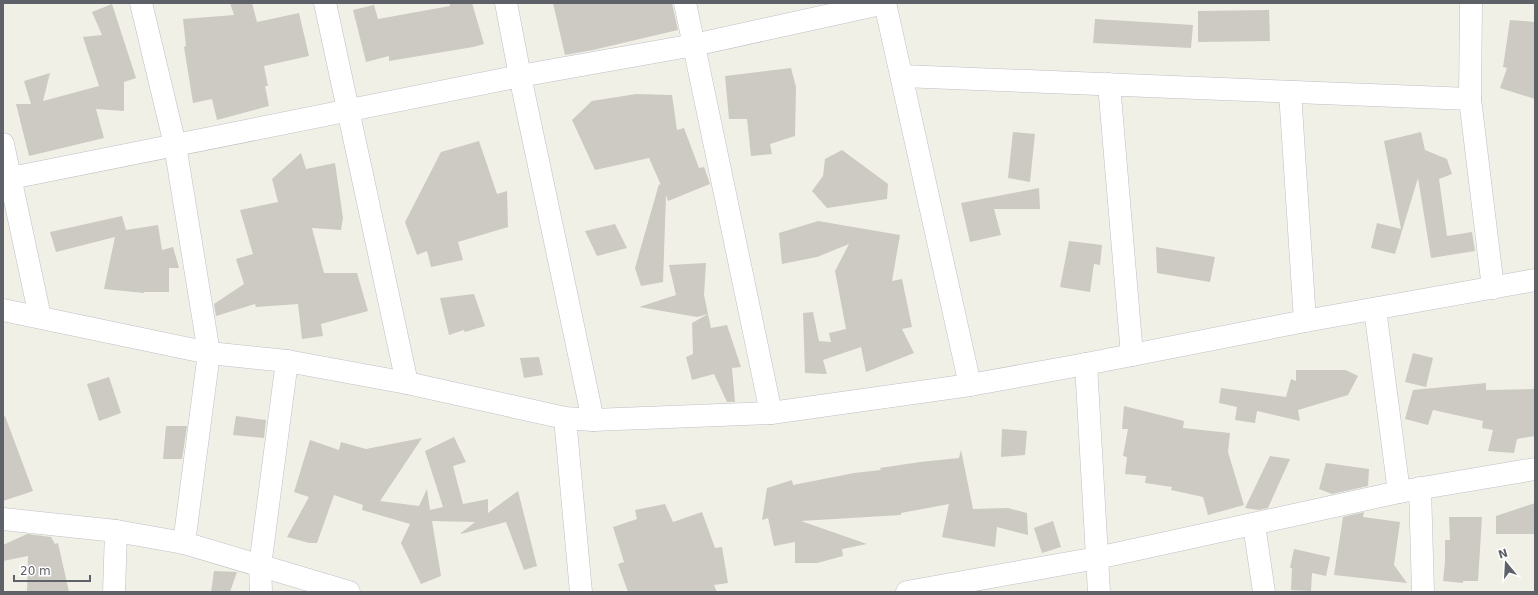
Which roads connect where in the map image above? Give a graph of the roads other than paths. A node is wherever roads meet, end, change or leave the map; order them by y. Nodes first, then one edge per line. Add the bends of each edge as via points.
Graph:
1 (141, 3) edge
2 (325, 3) edge
3 (506, 3) edge
4 (685, 3) edge
5 (1471, 3) edge
6 (694, 45) junction
7 (520, 76) junction
8 (902, 76) junction
9 (1109, 84) junction
10 (1290, 92) junction
11 (1470, 99) junction
12 (349, 110) junction
13 (3, 144) edge
14 (175, 145) junction
15 (11, 178) junction
16 (1535, 280) edge
17 (1493, 288) junction
18 (1375, 309) junction
19 (3, 310) edge
20 (40, 317) junction
21 (1305, 321) junction
22 (209, 353) junction
23 (1132, 355) junction
24 (287, 361) junction
25 (1086, 364) junction
26 (407, 383) junction
27 (970, 385) junction
28 (771, 413) junction
29 (565, 418) junction
30 (593, 420) junction
31 (1535, 469) edge
32 (1420, 488) junction
33 (1399, 492) junction
34 (3, 519) edge
35 (1254, 525) junction
36 (116, 531) junction
37 (184, 543) junction
38 (1097, 558) junction
39 (260, 566) junction
40 (114, 592) edge
41 (261, 592) edge
42 (350, 592) edge
43 (581, 592) edge
44 (907, 592) edge
45 (1099, 592) edge
46 (1264, 592) edge
47 (1423, 592) edge

1 - 14 street
2 - 12 street
3 - 7 street
4 - 6 street
5 - 11 street
6 - 7 street
6 - 8 street via 885,3
6 - 28 street
7 - 12 street
7 - 30 street
8 - 9 street
8 - 27 street
9 - 10 street
9 - 23 street
10 - 11 street
10 - 21 street
11 - 17 street
12 - 14 street
12 - 26 street
13 - 15 street
14 - 15 street
14 - 22 street
15 - 20 street
16 - 17 street
17 - 18 street
18 - 21 street
18 - 33 street
19 - 20 street
20 - 22 street
21 - 23 street
22 - 24 street
22 - 37 street
23 - 25 street
24 - 26 street
24 - 39 street
25 - 27 street
25 - 38 street
26 - 29 street
27 - 28 street
28 - 30 street
29 - 30 street
29 - 43 street
31 - 32 street
32 - 33 street
32 - 47 street
33 - 35 street
34 - 36 street
35 - 38 street
35 - 46 street
36 - 37 street
36 - 40 street
37 - 39 street
38 - 44 street
38 - 45 street
39 - 41 street
39 - 42 street

